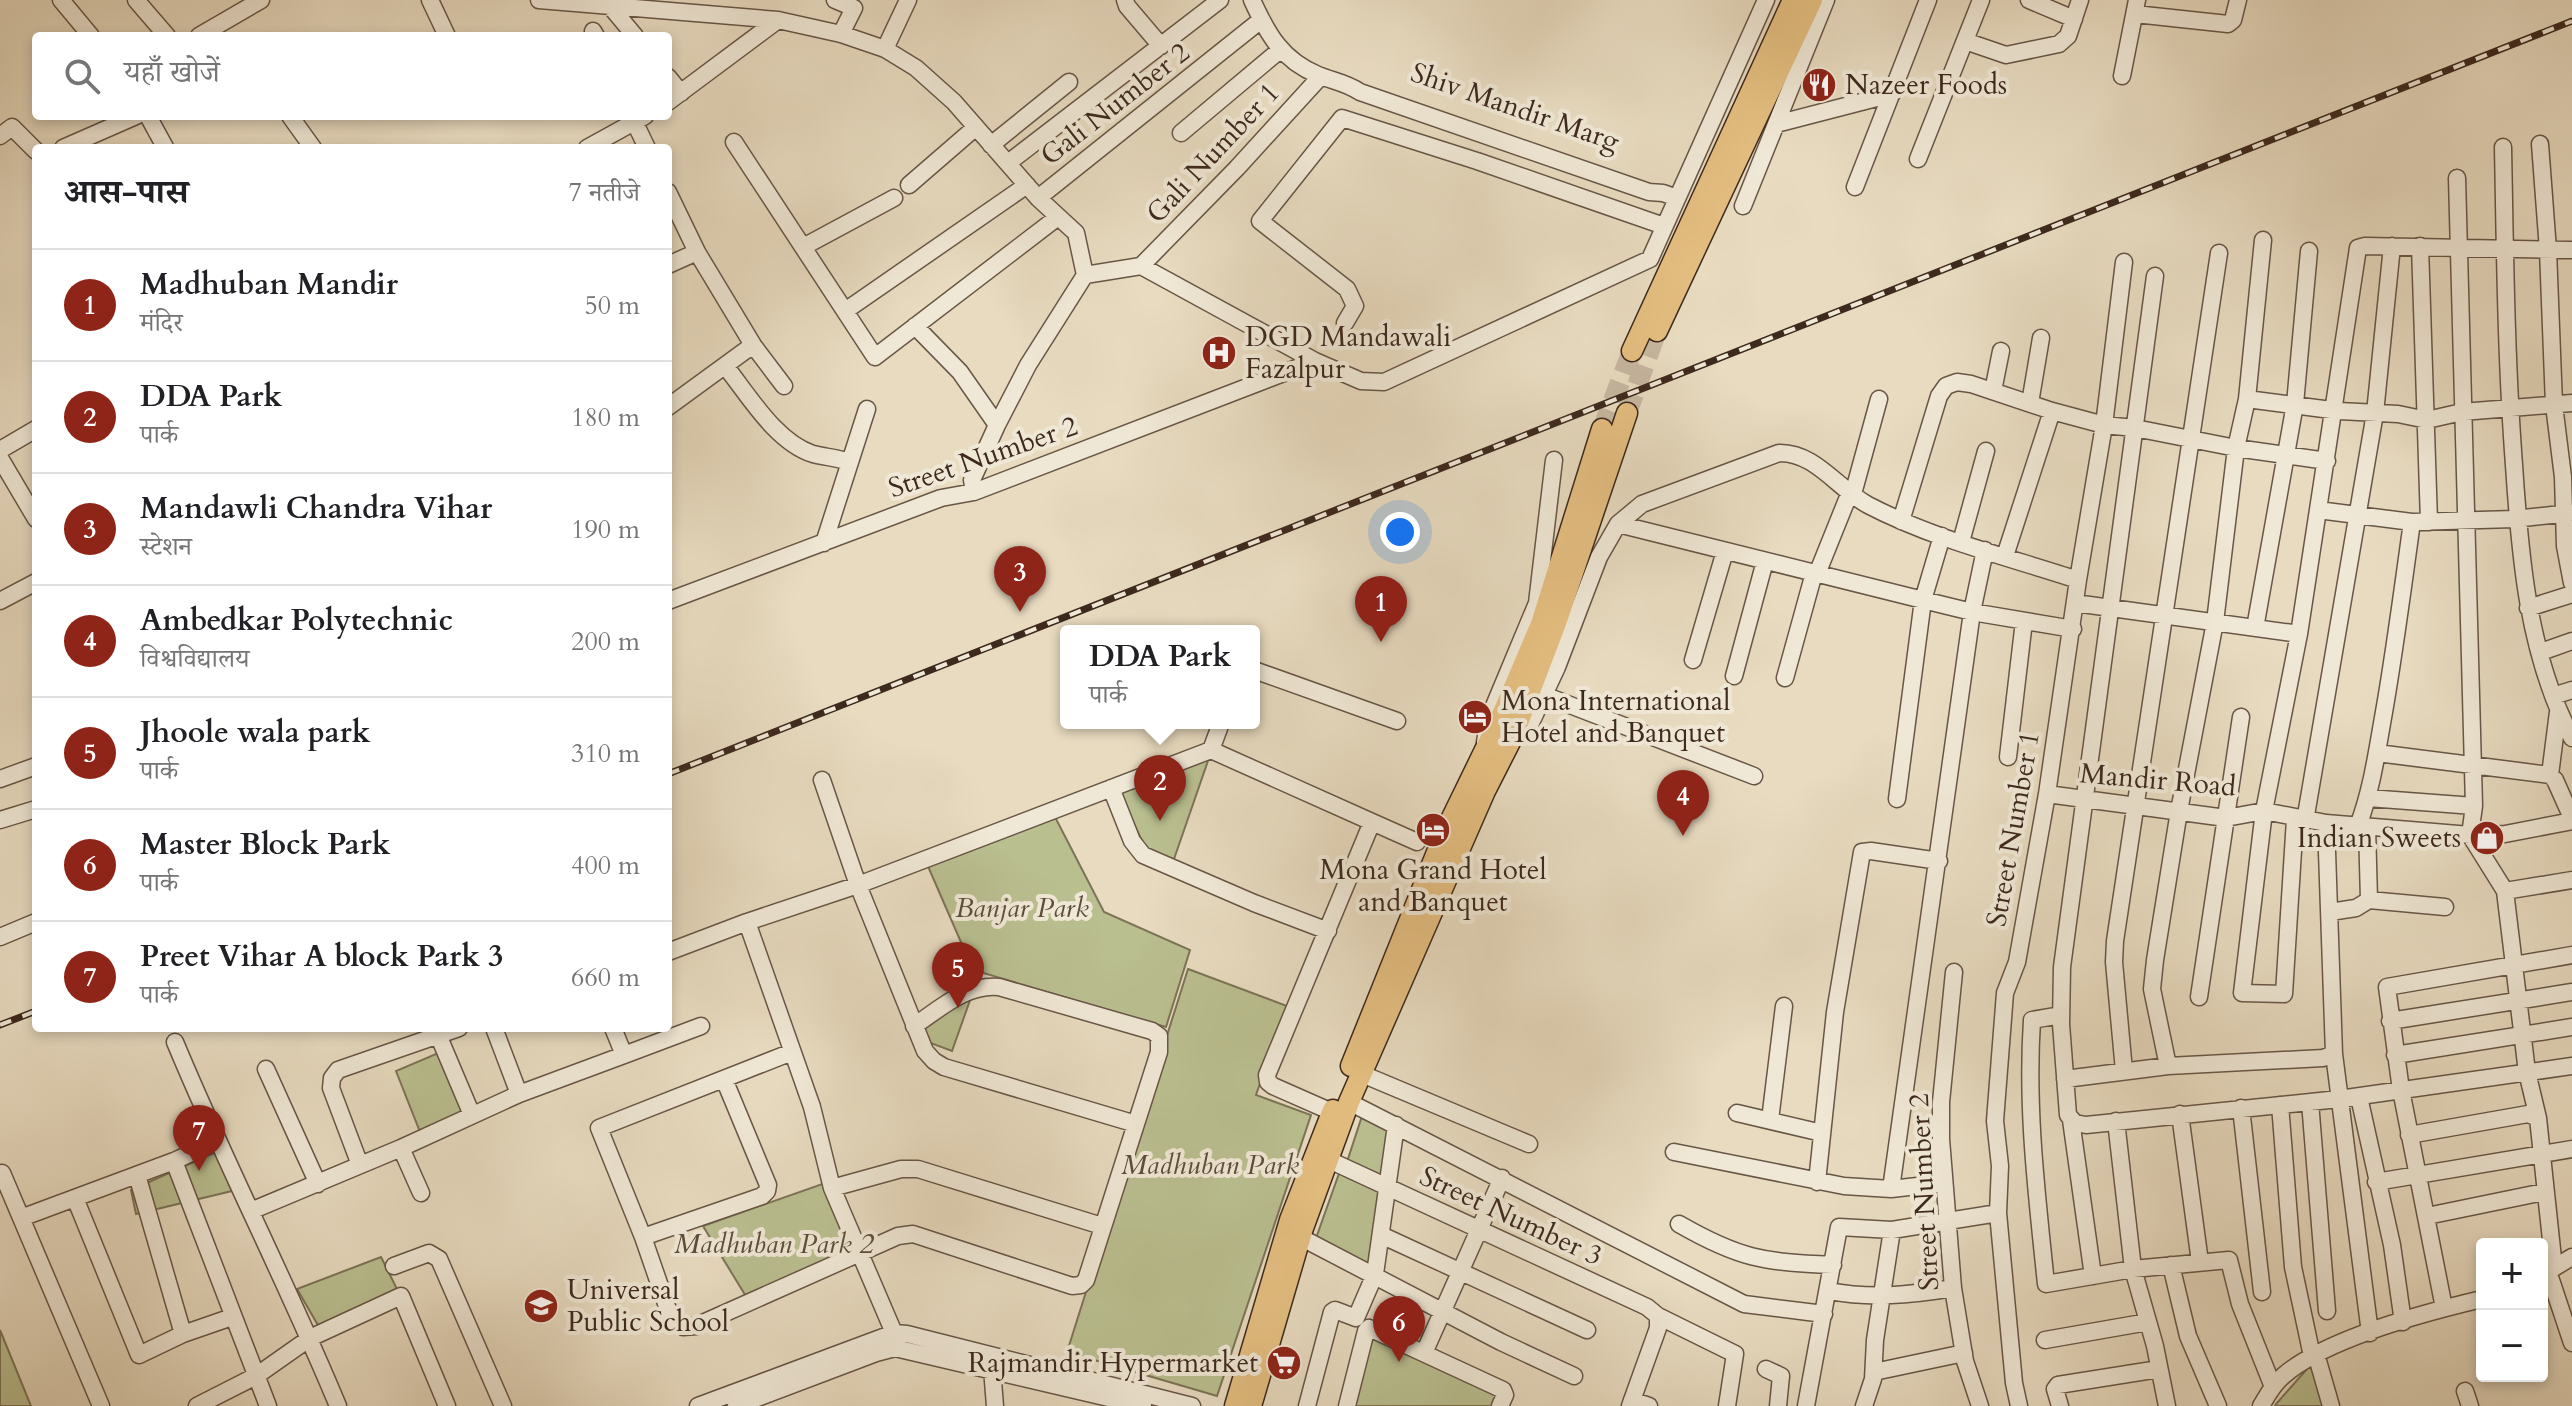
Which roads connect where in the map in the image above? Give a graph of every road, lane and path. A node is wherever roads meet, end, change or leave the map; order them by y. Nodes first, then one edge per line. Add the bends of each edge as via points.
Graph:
1 (61, 0) edge
2 (136, 0) edge
3 (261, 0) edge
4 (430, 0) edge
5 (539, 0) edge
6 (835, 0) edge
7 (908, 0) edge
8 (1125, 0) edge
9 (1220, 0) edge
10 (1252, 0) edge
11 (1766, 0) edge
12 (1793, 0) edge
13 (1812, 0) edge
14 (1826, 0) edge
15 (1928, 0) edge
16 (1981, 0) edge
17 (2029, 0) edge
18 (2080, 0) edge
19 (2238, 0) edge
20 (610, 6) junction
21 (2136, 7) edge
22 (778, 20) junction
23 (1261, 20) junction
24 (2071, 27) junction
25 (88, 32) edge
26 (164, 32) edge
27 (206, 32) edge
28 (445, 32) edge
29 (632, 32) edge
30 (841, 34) junction
31 (1965, 41) junction
32 (1161, 46) junction
33 (885, 49) junction
34 (1280, 50) junction
35 (1321, 76) junction
36 (2122, 76) dead end
37 (1069, 82) dead end
38 (1892, 94) junction
39 (675, 97) edge
40 (127, 120) edge
41 (150, 120) edge
42 (293, 120) edge
43 (640, 120) edge
44 (1776, 124) junction
45 (976, 127) junction
46 (1488, 129) junction
47 (1181, 133) dead end
48 (0, 136) edge
49 (734, 142) dead end
50 (72, 144) edge
51 (163, 144) edge
52 (310, 144) edge
53 (595, 144) edge
54 (646, 144) edge
55 (2540, 144) dead end
56 (991, 145) junction
57 (32, 147) edge
58 (2503, 147) dead end
59 (1918, 159) dead end
60 (1477, 161) junction
61 (1008, 163) junction
62 (2457, 178) dead end
63 (909, 185) dead end
64 (1855, 187) dead end
65 (1033, 192) junction
66 (1670, 196) junction
67 (894, 198) dead end
68 (672, 200) edge
69 (1743, 206) dead end
70 (1058, 217) junction
71 (1664, 226) junction
72 (2263, 240) dead end
73 (2392, 246) junction
74 (2420, 246) junction
75 (803, 247) junction
76 (2459, 247) junction
77 (2505, 248) junction
78 (2548, 250) junction
79 (2572, 250) edge
80 (2309, 251) dead end
81 (697, 252) junction
82 (2219, 253) dead end
83 (2124, 262) dead end
84 (672, 263) edge
85 (1141, 266) junction
86 (1085, 275) junction
87 (2155, 276) dead end
88 (845, 311) junction
89 (1345, 323) dead end
90 (915, 326) junction
91 (1657, 331) tunnel mouth
92 (2041, 338) dead end
93 (753, 345) junction
94 (1632, 351) tunnel mouth
95 (2001, 351) dead end
96 (1315, 361) junction
97 (726, 367) junction
98 (784, 386) dead end
99 (1993, 391) junction
100 (1879, 399) dead end
101 (2247, 399) junction
102 (2030, 403) junction
103 (2572, 403) edge
104 (672, 404) edge
105 (2295, 404) junction
106 (2554, 405) junction
107 (867, 409) dead end
108 (2335, 410) junction
109 (2510, 410) junction
110 (2052, 411) junction
111 (2462, 412) junction
112 (1627, 413) tunnel mouth
113 (2375, 413) junction
114 (2427, 420) junction
115 (997, 425) junction
116 (2104, 425) junction
117 (2135, 428) junction
118 (1602, 429) tunnel mouth
119 (32, 431) edge
120 (2192, 439) junction
121 (2236, 448) junction
122 (0, 450) edge
123 (1986, 451) dead end
124 (2285, 455) junction
125 (0, 458) edge
126 (1554, 460) dead end
127 (2327, 461) junction
128 (850, 462) junction
129 (2568, 476) edge
130 (974, 492) junction
131 (1851, 493) junction
132 (2318, 510) junction
133 (32, 512) edge
134 (2567, 513) edge
135 (2358, 515) junction
136 (2518, 518) junction
137 (1901, 521) junction
138 (2464, 521) junction
139 (2420, 522) junction
140 (1618, 524) junction
141 (1942, 536) junction
142 (1961, 542) junction
143 (824, 543) junction
144 (1985, 550) junction
145 (1725, 551) junction
146 (2005, 556) junction
147 (1765, 561) junction
148 (1815, 573) junction
149 (2078, 580) junction
150 (2572, 583) edge
151 (32, 584) edge
152 (2572, 594) edge
153 (672, 600) edge
154 (1923, 600) junction
155 (0, 601) edge
156 (2075, 603) junction
157 (2109, 607) junction
158 (2528, 608) junction
159 (1972, 612) junction
160 (2165, 615) junction
161 (2024, 621) junction
162 (2215, 622) junction
163 (2255, 628) junction
164 (2073, 629) junction
165 (2299, 634) junction
166 (2572, 641) edge
167 (2541, 652) junction
168 (1693, 660) dead end
169 (1260, 672) edge
170 (1734, 676) dead end
171 (1785, 678) dead end
172 (2572, 690) edge
173 (1544, 695) junction
174 (2556, 704) junction
175 (2241, 717) dead end
176 (1397, 721) dead end
177 (1219, 729) edge
178 (1513, 736) junction
179 (2572, 738) edge
180 (1211, 750) junction
181 (2377, 753) junction
182 (1482, 755) junction
183 (2008, 757) dead end
184 (2472, 765) junction
185 (32, 767) edge
186 (2550, 775) junction
187 (1754, 776) dead end
188 (0, 779) edge
189 (822, 780) dead end
190 (1477, 787) junction
191 (1111, 788) junction
192 (2047, 794) junction
193 (2368, 798) junction
194 (1897, 799) dead end
195 (2084, 799) junction
196 (2136, 806) junction
197 (2474, 806) junction
198 (32, 810) edge
199 (2179, 811) junction
200 (2264, 811) junction
201 (2, 816) edge
202 (2226, 818) junction
203 (2300, 820) junction
204 (2572, 820) edge
205 (1372, 822) junction
206 (2326, 823) junction
207 (2362, 826) junction
208 (2470, 835) junction
209 (1417, 842) dead end
210 (1939, 861) junction
211 (2572, 880) edge
212 (858, 885) junction
213 (2505, 891) junction
214 (2369, 900) junction
215 (2445, 907) dead end
216 (2330, 912) junction
217 (747, 922) junction
218 (32, 924) edge
219 (1328, 931) junction
220 (0, 937) edge
221 (672, 950) edge
222 (2572, 955) edge
223 (2512, 964) junction
224 (1954, 972) dead end
225 (2572, 992) edge
226 (2199, 997) dead end
227 (2519, 1000) junction
228 (1784, 1006) dead end
229 (2061, 1015) junction
230 (2390, 1021) junction
231 (701, 1026) dead end
232 (914, 1026) junction
233 (2572, 1027) edge
234 (450, 1032) edge
235 (496, 1032) edge
236 (615, 1032) edge
237 (2523, 1035) junction
238 (439, 1037) junction
239 (175, 1042) dead end
240 (792, 1052) junction
241 (2334, 1054) junction
242 (624, 1055) junction
243 (2395, 1055) junction
244 (2168, 1066) junction
245 (2572, 1066) edge
246 (266, 1069) dead end
247 (2124, 1071) junction
248 (2527, 1072) junction
249 (1362, 1074) junction
250 (724, 1079) junction
251 (2065, 1079) junction
252 (2401, 1090) junction
253 (519, 1094) junction
254 (2359, 1097) junction
255 (2339, 1099) junction
256 (2310, 1102) junction
257 (2280, 1105) junction
258 (1341, 1107) junction
259 (2241, 1108) junction
260 (1737, 1113) dead end
261 (2180, 1114) junction
262 (472, 1115) junction
263 (2538, 1118) junction
264 (1770, 1120) junction
265 (2071, 1120) junction
266 (2116, 1121) junction
267 (1136, 1124) junction
268 (1396, 1125) junction
269 (1822, 1133) junction
270 (2409, 1135) junction
271 (217, 1141) junction
272 (1529, 1144) dead end
273 (401, 1148) junction
274 (2572, 1149) edge
275 (1674, 1152) dead end
276 (2541, 1155) junction
277 (1329, 1160) junction
278 (174, 1161) junction
279 (360, 1165) junction
280 (2, 1173) edge
281 (2418, 1173) junction
282 (137, 1175) junction
283 (1314, 1177) junction
284 (1502, 1178) junction
285 (1817, 1182) junction
286 (2376, 1182) junction
287 (1944, 1183) junction
288 (318, 1184) junction
289 (832, 1188) junction
290 (1388, 1188) junction
291 (1891, 1189) junction
292 (2544, 1192) junction
293 (421, 1193) dead end
294 (75, 1198) junction
295 (253, 1210) junction
296 (1998, 1213) junction
297 (2427, 1216) junction
298 (21, 1218) junction
299 (1949, 1222) junction
300 (1679, 1224) dead end
301 (1102, 1226) junction
302 (1479, 1229) junction
303 (1892, 1230) junction
304 (1381, 1235) junction
305 (643, 1237) junction
306 (1300, 1237) junction
307 (2546, 1238) edge
308 (862, 1254) junction
309 (2572, 1257) edge
310 (2200, 1262) junction
311 (1833, 1265) junction
312 (2171, 1265) junction
313 (394, 1266) dead end
314 (2133, 1269) junction
315 (1461, 1270) junction
316 (2548, 1271) edge
317 (1375, 1274) junction
318 (2093, 1276) junction
319 (1953, 1288) junction
320 (1829, 1291) junction
321 (2262, 1292) dead end
322 (1882, 1296) junction
323 (2476, 1300) edge
324 (2444, 1308) junction
325 (1443, 1311) junction
326 (2327, 1311) dead end
327 (1824, 1314) junction
328 (232, 1317) junction
329 (1658, 1322) junction
330 (2148, 1322) junction
331 (2403, 1322) junction
332 (1587, 1330) dead end
333 (2370, 1333) junction
334 (183, 1334) junction
335 (310, 1338) junction
336 (2045, 1340) dead end
337 (895, 1341) junction
338 (2572, 1343) edge
339 (1424, 1353) junction
340 (1964, 1353) junction
341 (2314, 1355) junction
342 (992, 1369) junction
343 (1766, 1369) dead end
344 (2159, 1369) junction
345 (1874, 1372) junction
346 (256, 1376) junction
347 (1574, 1376) dead end
348 (2273, 1387) junction
349 (1631, 1403) edge
350 (207, 1404) edge
351 (101, 1406) edge
352 (268, 1406) edge
353 (338, 1406) edge
354 (447, 1406) edge
355 (503, 1406) edge
356 (698, 1406) edge
357 (736, 1406) edge
358 (995, 1406) edge
359 (1143, 1406) edge
360 (1192, 1406) edge
361 (1235, 1406) edge
362 (1251, 1406) edge
363 (1307, 1406) edge
364 (1347, 1406) edge
365 (1500, 1406) edge
366 (1649, 1406) edge
367 (1727, 1406) edge
368 (1778, 1406) edge
369 (1806, 1406) edge
370 (1864, 1406) edge
371 (1980, 1406) edge
372 (2019, 1406) edge
373 (2060, 1406) edge
374 (2167, 1406) edge
375 (2218, 1406) edge
376 (2261, 1406) edge
377 (2331, 1406) edge

1 - 25 street
2 - 26 street
3 - 27 street
4 - 28 street
5 - 20 street
6 - 30 street via 854,8
7 - 33 street
8 - 32 street
9 - 32 street
10 - 23 street, Shiv Mandir Marg
11 - 66 street
12 - 94 main road
13 - 91 main road
14 - 44 street
15 - 38 street
16 - 31 street
17 - 24 street
18 - 24 street
19 - 21 street via 2228,24
20 - 22 street
20 - 29 street
21 - 36 street
22 - 30 street
22 - 39 street
23 - 34 street, Shiv Mandir Marg
23 - 65 street, Gali Number 2
24 - 31 street via 2059,44 2006,55
30 - 33 street
31 - 59 street
32 - 61 street
33 - 45 street via 916,68
34 - 35 street, Shiv Mandir Marg via 1295,65
34 - 47 street
35 - 46 street, Shiv Mandir Marg via 1363,82
35 - 85 street, Gali Number 1
37 - 56 street
38 - 44 street
38 - 64 street
40 - 50 street
41 - 51 street
42 - 52 street
43 - 53 street
43 - 54 street
44 - 69 street
45 - 56 street
45 - 63 street
46 - 60 street
46 - 66 street, Shiv Mandir Marg via 1653,184
48 - 57 street via 12,127
49 - 75 street
55 - 78 street
56 - 61 street
58 - 77 street
60 - 71 street
60 - 89 street via 1342,118 1260,221 1347,289 1355,306
61 - 65 street
62 - 76 street
65 - 70 street
65 - 88 street, Gali Number 2
66 - 71 street
67 - 75 street
68 - 81 street
70 - 86 street via 1076,233
70 - 90 street
71 - 96 street via 1650,259 1384,382 1361,381
72 - 101 street
73 - 74 street
73 - 108 street via 2358,248
73 - 113 street
74 - 76 street
74 - 114 street
75 - 88 street
76 - 77 street
76 - 111 street
77 - 78 street
77 - 109 street
78 - 79 street
78 - 106 street
80 - 105 street
81 - 84 street
81 - 93 street
82 - 120 street
83 - 116 street, Street Number 1
85 - 86 street
85 - 96 street
86 - 115 street
87 - 117 street
88 - 90 street via 875,357
90 - 115 street via 960,372
92 - 102 street
93 - 97 street
93 - 98 street
95 - 99 street
96 - 130 street, Street Number 2
97 - 104 street
97 - 128 street via 791,441
99 - 102 street
99 - 137 street via 1957,382 1946,386
100 - 131 street
101 - 105 street
101 - 121 street
102 - 110 street
103 - 106 street
105 - 108 street
105 - 124 street
106 - 109 street
106 - 129 street
107 - 128 street
108 - 113 street
108 - 127 street
109 - 111 street
109 - 136 street
110 - 116 street
110 - 146 street
111 - 114 street
111 - 138 street
112 - 178 main road
113 - 114 street
113 - 135 street
114 - 139 street
115 - 130 street via 972,480
116 - 117 street
116 - 149 street, Street Number 1
117 - 120 street
117 - 157 street
118 - 182 main road via 1541,624
119 - 122 street
120 - 121 street
120 - 160 street
121 - 124 street
121 - 162 street
123 - 142 street
124 - 127 street
124 - 163 street
125 - 133 street
126 - 182 street via 1537,603 1489,718
127 - 132 street
128 - 143 street
129 - 134 street
130 - 143 street, Street Number 2 via 941,498
131 - 137 street
131 - 140 street via 1808,460 1779,453 1642,504
131 - 148 street
132 - 135 street
132 - 165 street
134 - 136 street
134 - 150 street
135 - 139 street
135 - 203 street
136 - 138 street
136 - 158 street
137 - 141 street
138 - 139 street
138 - 184 street
139 - 181 street
140 - 145 street
140 - 173 street via 1599,557
141 - 142 street
141 - 154 street
142 - 144 street
143 - 153 street, Street Number 2
144 - 146 street
144 - 159 street
145 - 147 street
145 - 168 street
146 - 149 street
147 - 148 street
147 - 170 street
148 - 154 street
148 - 171 street
149 - 156 street, Street Number 1
151 - 155 street
152 - 158 street
154 - 159 street
154 - 194 street
156 - 157 street
156 - 164 street, Street Number 1
157 - 160 street
157 - 195 street
158 - 167 street
159 - 161 street
159 - 210 street
160 - 162 street
160 - 196 street
161 - 164 street
161 - 183 street
162 - 163 street
162 - 199 street
163 - 165 street
164 - 192 street, Street Number 1
165 - 200 street
166 - 167 street
167 - 174 street
169 - 176 street
172 - 174 street
173 - 178 street via 1528,729
173 - 187 street
174 - 179 street
174 - 186 street
175 - 202 street
177 - 180 street
178 - 190 main road
180 - 191 street
180 - 205 street
181 - 184 street
181 - 193 street
182 - 190 main road
184 - 186 street
184 - 197 street
185 - 188 street
186 - 204 street
189 - 212 street
190 - 249 main road
190 - 258 main road via 1446,830
191 - 212 street
191 - 219 street via 1143,855
192 - 195 street, Mandir Road
192 - 296 street, Street Number 1 via 2017,962 2005,993 1996,1108
193 - 197 street
193 - 207 street
195 - 196 street, Mandir Road
195 - 229 street via 2062,967
196 - 199 street, Mandir Road
196 - 247 street via 2114,962
197 - 208 street
198 - 201 street
199 - 202 street, Mandir Road
199 - 244 street via 2152,989
200 - 202 street, Mandir Road
200 - 203 street
200 - 203 street via 2242,993 2284,994
202 - 226 street
203 - 206 street
204 - 208 street via 2505,834
205 - 209 street
205 - 219 street
206 - 207 street
206 - 216 street
207 - 208 street
207 - 214 street
208 - 213 street
210 - 269 street via 1862,852 1835,1012
210 - 291 street
211 - 213 street
212 - 217 street
212 - 232 street
213 - 223 street
214 - 215 street
214 - 216 street via 2349,911
216 - 241 street
217 - 221 street
217 - 240 street
218 - 220 street
219 - 258 street via 1267,1075 1273,1086
222 - 223 street
223 - 227 street
223 - 230 street via 2390,985
224 - 287 street, Street Number 2 via 1941,1102
225 - 227 street
227 - 230 street
227 - 237 street
228 - 264 street
229 - 251 street
229 - 318 street via 2032,1020 2032,1143 2046,1284
230 - 243 street
231 - 242 street
232 - 267 street via 925,1051 944,1067
232 - 267 street via 983,985 1152,1031 1161,1043
233 - 237 street
234 - 238 street
235 - 253 street
236 - 242 street
237 - 243 street
237 - 248 street
238 - 262 street
238 - 279 street via 338,1070 332,1078 331,1088
239 - 271 street
240 - 250 street
240 - 289 street
241 - 244 street
241 - 255 street
242 - 253 street
243 - 252 street
244 - 247 street
245 - 248 street
246 - 288 street
247 - 251 street
248 - 252 street
248 - 263 street
249 - 258 main road
249 - 272 street
250 - 305 street via 599,1128
250 - 305 street via 767,1191
251 - 265 street
252 - 254 street
252 - 270 street
253 - 262 street
254 - 255 street
254 - 286 street
255 - 256 street
255 - 333 street
256 - 257 street
256 - 326 street
257 - 259 street
257 - 341 street via 2293,1267
258 - 268 street
258 - 277 main road
258 - 283 main road
259 - 261 street
259 - 321 street
260 - 264 street
261 - 266 street
261 - 310 street
262 - 273 street
263 - 270 street via 2528,1114
263 - 276 street
264 - 269 street
265 - 266 street via 2086,1125
265 - 318 street
266 - 314 street
267 - 301 street
268 - 284 street
268 - 290 street
269 - 285 street
270 - 281 street
271 - 278 street
271 - 295 street
273 - 279 street
273 - 293 street
274 - 276 street
275 - 285 street
276 - 281 street
276 - 292 street
277 - 283 main road
277 - 290 street, Street Number 3
278 - 282 street
278 - 328 street
279 - 288 street
280 - 298 street
281 - 286 street
281 - 297 street
282 - 294 street
282 - 334 street
283 - 306 main road
283 - 361 main road via 1290,1220
284 - 302 street
284 - 327 street via 1744,1304
285 - 291 street
286 - 331 street
287 - 291 street
287 - 299 street, Street Number 2
288 - 295 street
289 - 301 street via 918,1169
289 - 308 street
290 - 302 street, Street Number 3
290 - 304 street
292 - 297 street
292 - 307 street
294 - 298 street
294 - 334 street via 138,1354
295 - 335 street
296 - 299 street
296 - 372 street, Street Number 1
297 - 324 street
298 - 351 street
299 - 303 street
299 - 319 street, Street Number 2
300 - 311 street via 1748,1258
301 - 308 street via 1081,1285 913,1234
302 - 315 street
302 - 329 street, Street Number 3 via 1647,1307
303 - 311 street via 1839,1227
303 - 322 street
304 - 315 street
304 - 317 street
305 - 308 street via 671,1318 683,1327
306 - 317 street
306 - 362 main road
308 - 337 street
309 - 316 street
310 - 312 street
310 - 348 street via 2231,1262 2240,1304
311 - 320 street
312 - 314 street
312 - 375 street via 2188,1336
313 - 355 street via 429,1253 439,1259
314 - 318 street
314 - 330 street
315 - 325 street
315 - 332 street
316 - 338 street
317 - 325 street
317 - 363 street via 1356,1318 1332,1312
319 - 322 street
319 - 340 street, Street Number 2
320 - 322 street
320 - 327 street
322 - 345 street
323 - 324 street
324 - 331 street
325 - 339 street
325 - 347 street
327 - 369 street
328 - 334 street
328 - 346 street
329 - 349 street
329 - 367 street, Street Number 3 via 1735,1354
330 - 336 street
330 - 344 street
331 - 333 street
333 - 341 street
335 - 346 street
335 - 353 street
335 - 354 street via 402,1296
337 - 342 street
337 - 356 street
337 - 357 street
337 - 360 street via 907,1334
339 - 364 street via 1369,1328
339 - 365 street via 1503,1390
340 - 345 street
340 - 371 street, Street Number 2
341 - 348 street
341 - 377 street
342 - 358 street
342 - 359 street
343 - 368 street via 1781,1376
344 - 373 street via 2058,1385
344 - 374 street
345 - 370 street
346 - 350 street
346 - 352 street
348 - 376 street
349 - 366 street

